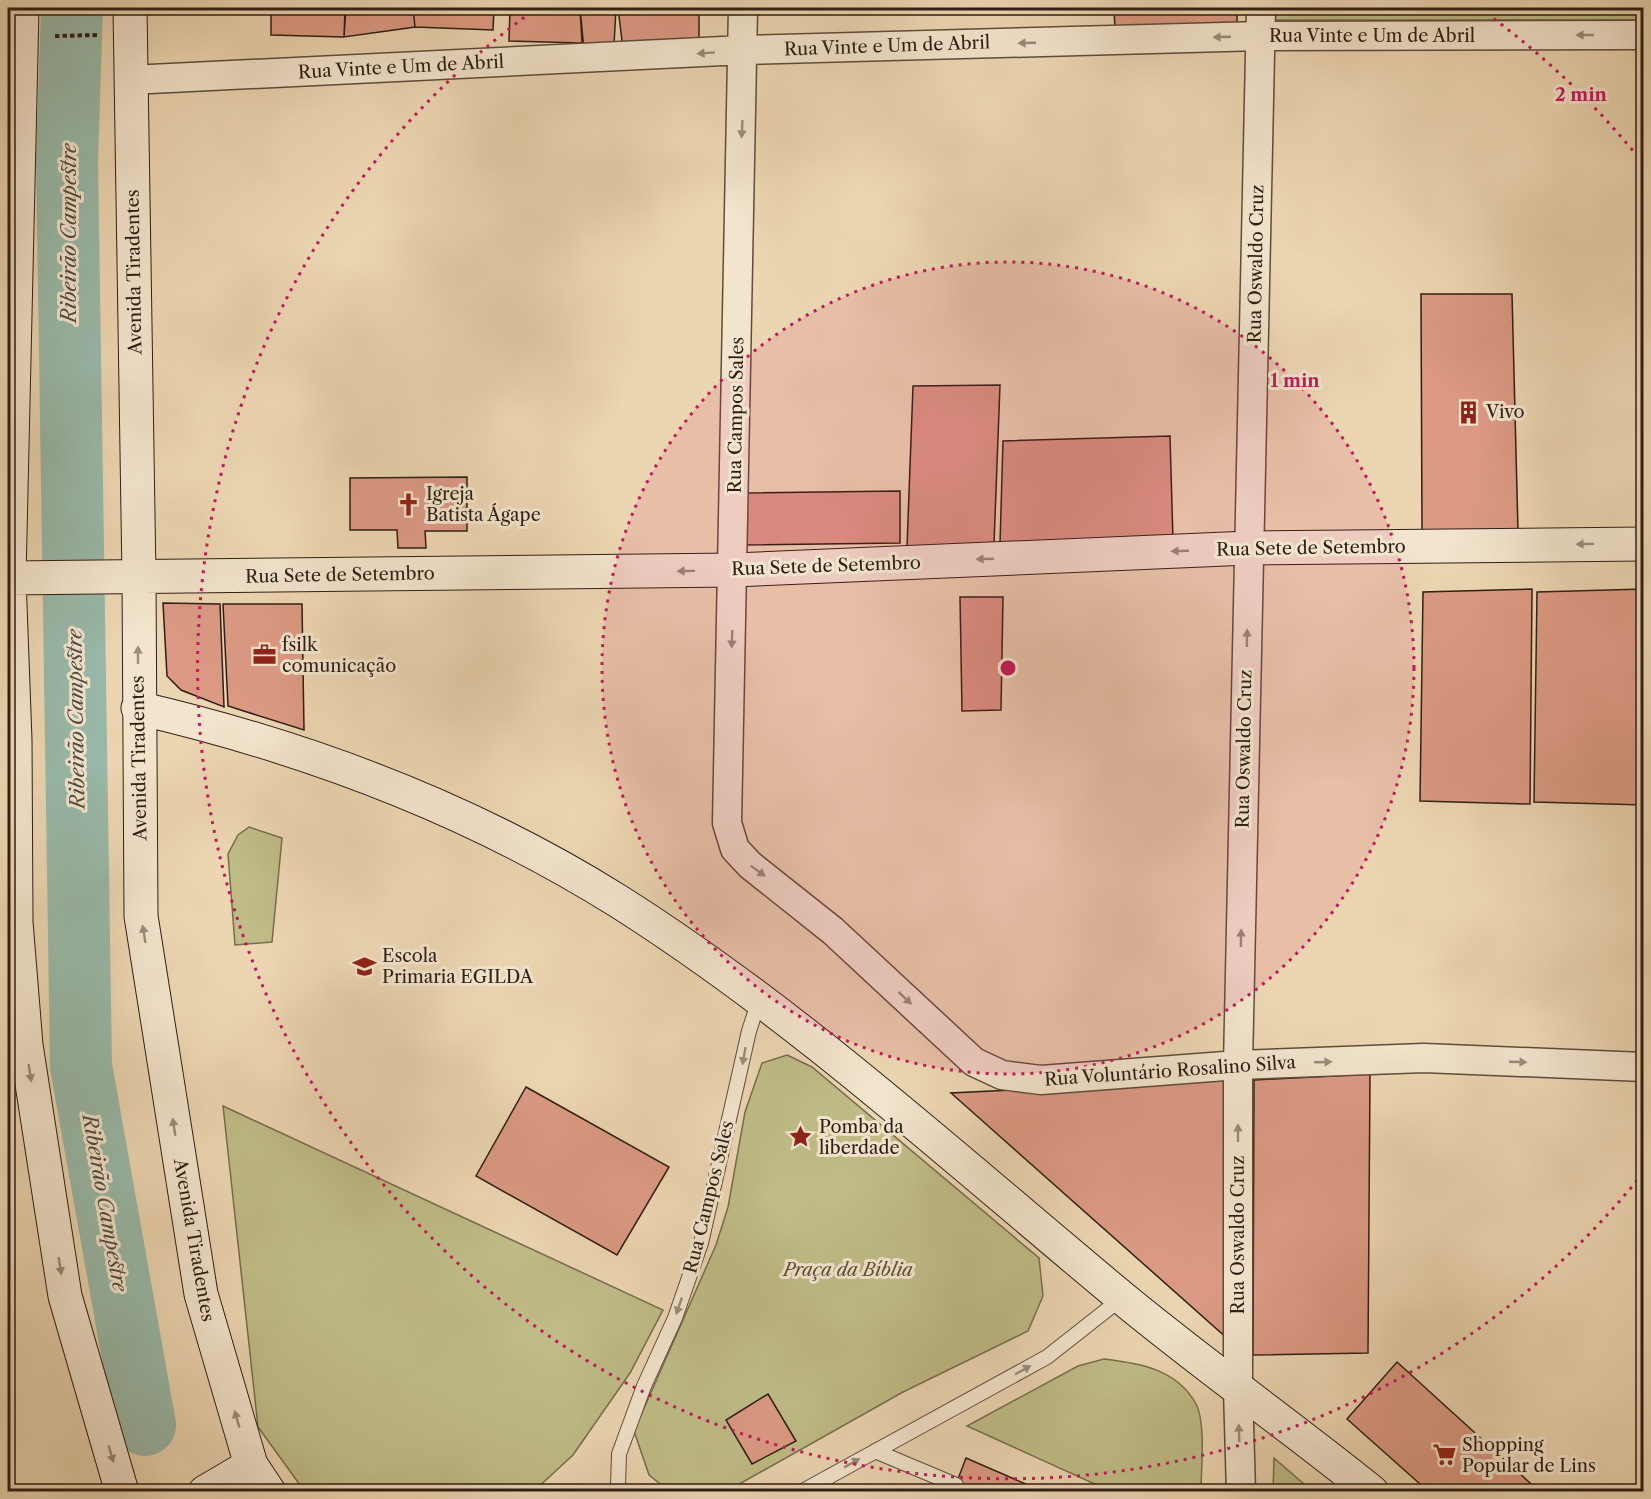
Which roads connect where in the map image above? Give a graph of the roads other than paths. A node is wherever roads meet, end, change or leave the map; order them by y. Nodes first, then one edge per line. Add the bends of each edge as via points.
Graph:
1 (743, 8) edge
2 (1261, 8) edge
3 (129, 21) edge
4 (22, 22) edge
5 (1644, 35) edge
6 (1261, 36) junction
7 (743, 50) junction
8 (15, 70) edge
9 (130, 80) junction
10 (1644, 544) edge
11 (1249, 548) junction
12 (734, 570) junction
13 (16, 578) edge
14 (124, 578) junction
15 (138, 708) junction
16 (727, 823) joint
17 (759, 1000) junction
18 (1238, 1065) junction
19 (1644, 1067) edge
20 (1122, 1298) junction
21 (1238, 1389) junction
22 (876, 1451) junction
23 (250, 1465) junction
24 (956, 1485) dead end
25 (122, 1491) edge
26 (205, 1491) edge
27 (269, 1491) edge
28 (621, 1491) edge
29 (801, 1491) edge
30 (1241, 1491) edge
31 (1372, 1491) edge

1 - 7 street, Rua Campos Sales
2 - 6 street, Rua Oswaldo Cruz
3 - 9 street, Avenida Tiradentes
4 - 8 street
5 -> 6 street, Rua Vinte e Um de Abril
6 -> 7 street, Rua Vinte e Um de Abril
6 - 11 street, Rua Oswaldo Cruz
7 -> 9 street, Rua Vinte e Um de Abril
7 -> 12 street, Rua Campos Sales
8 - 13 street
9 - 14 street, Avenida Tiradentes
10 -> 11 street, Rua Sete de Setembro
11 -> 12 street, Rua Sete de Setembro
18 -> 11 street, Rua Oswaldo Cruz
12 -> 14 street, Rua Sete de Setembro
12 -> 16 street, Rua Campos Sales
13 - 14 street, Rua Sete de Setembro
13 -> 25 street via 16,922 26,1045 65,1296
15 -> 14 street, Avenida Tiradentes
15 - 17 street via 288,750 394,787 504,838 618,901
23 -> 15 street, Avenida Tiradentes via 201,1294 141,916
16 -> 18 street, Rua Voluntário Rosalino Silva via 735,849 750,865 833,931 974,1062 1002,1075 1041,1080
17 - 20 street via 854,1072
17 -> 28 lane, Rua Campos Sales via 701,1243 619,1454
18 -> 19 street, Rua Voluntário Rosalino Silva via 1424,1058
21 -> 18 street, Rua Oswaldo Cruz
20 - 21 street
22 -> 20 lane via 1047,1357
30 -> 21 street, Rua Oswaldo Cruz
21 - 31 street
22 - 24 lane
29 -> 22 lane
23 - 26 street
23 - 27 street, Avenida Tiradentes

